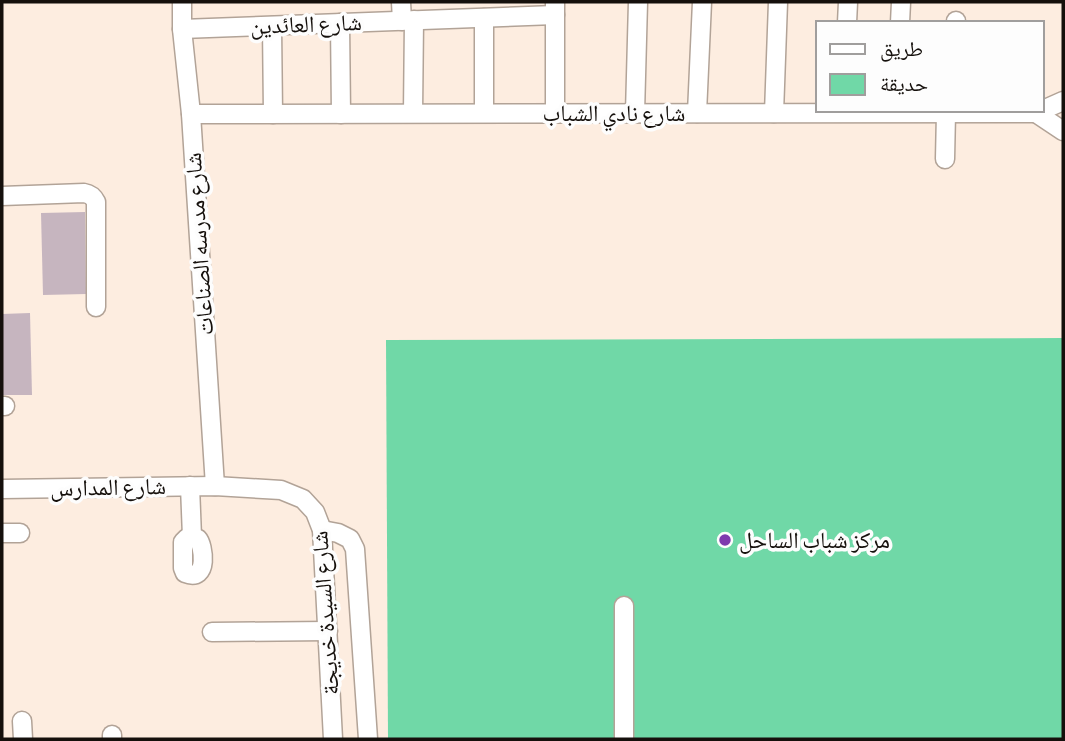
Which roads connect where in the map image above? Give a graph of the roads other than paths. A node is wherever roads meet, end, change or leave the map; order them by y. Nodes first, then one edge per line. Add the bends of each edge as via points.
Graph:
1 (182, 2) edge
2 (401, 2) edge
3 (638, 2) edge
4 (702, 2) edge
5 (778, 2) edge
6 (848, 2) edge
7 (901, 2) edge
8 (555, 8) edge
9 (484, 18) junction
10 (408, 20) junction
11 (847, 21) edge
12 (900, 21) edge
13 (340, 23) junction
14 (272, 26) junction
15 (182, 29) junction
16 (1063, 100) edge
17 (1044, 109) edge
18 (843, 112) edge
19 (953, 112) edge
20 (413, 113) junction
21 (484, 113) junction
22 (555, 113) junction
23 (635, 113) junction
24 (697, 113) junction
25 (774, 113) junction
26 (1036, 113) joint
27 (191, 114) junction
28 (273, 114) junction
29 (341, 114) junction
30 (1063, 131) edge
31 (945, 159) dead end
32 (2, 196) edge
33 (96, 307) dead end
34 (190, 486) junction
35 (215, 486) junction
36 (2, 489) edge
37 (323, 530) junction
38 (192, 537) dead end
39 (624, 606) dead end
40 (328, 631) junction
41 (212, 632) dead end
42 (22, 721) dead end
43 (23, 739) edge
44 (333, 739) edge
45 (368, 739) edge
46 (624, 739) edge

1 - 15 street, شارع مدرسه الصناعات
2 - 10 street
3 - 23 street
4 - 24 street
5 - 25 street
6 - 11 street
7 - 12 street
8 - 9 street, شارع العائدين
8 - 22 street
9 - 10 street, شارع العائدين
9 - 21 street
10 - 13 street, شارع العائدين
10 - 20 street
13 - 14 street, شارع العائدين
13 - 29 street
14 - 15 street, شارع العائدين
14 - 28 street
15 - 27 street, شارع مدرسه الصناعات
16 - 17 street, شارع نادي الشباب
18 - 25 street, شارع نادي الشباب
19 - 26 street, شارع نادي الشباب
19 - 31 street
20 - 21 street, شارع نادي الشباب
20 - 29 street, شارع نادي الشباب
21 - 22 street, شارع نادي الشباب
22 - 23 street, شارع نادي الشباب
23 - 24 street, شارع نادي الشباب
24 - 25 street, شارع نادي الشباب
26 - 30 street
27 - 28 street, شارع نادي الشباب
27 - 35 street, شارع مدرسه الصناعات
28 - 29 street, شارع نادي الشباب
32 - 33 street via 84,192 94,197
34 - 35 street, شارع المدارس
34 - 36 street, شارع المدارس
34 - 38 street
35 - 37 street, شارع السيدة خديجة via 281,491 303,499
37 - 40 street, شارع السيدة خديجة
37 - 45 street via 350,539 355,549
39 - 46 street
40 - 41 street
40 - 44 street, شارع السيدة خديجة
42 - 43 street

